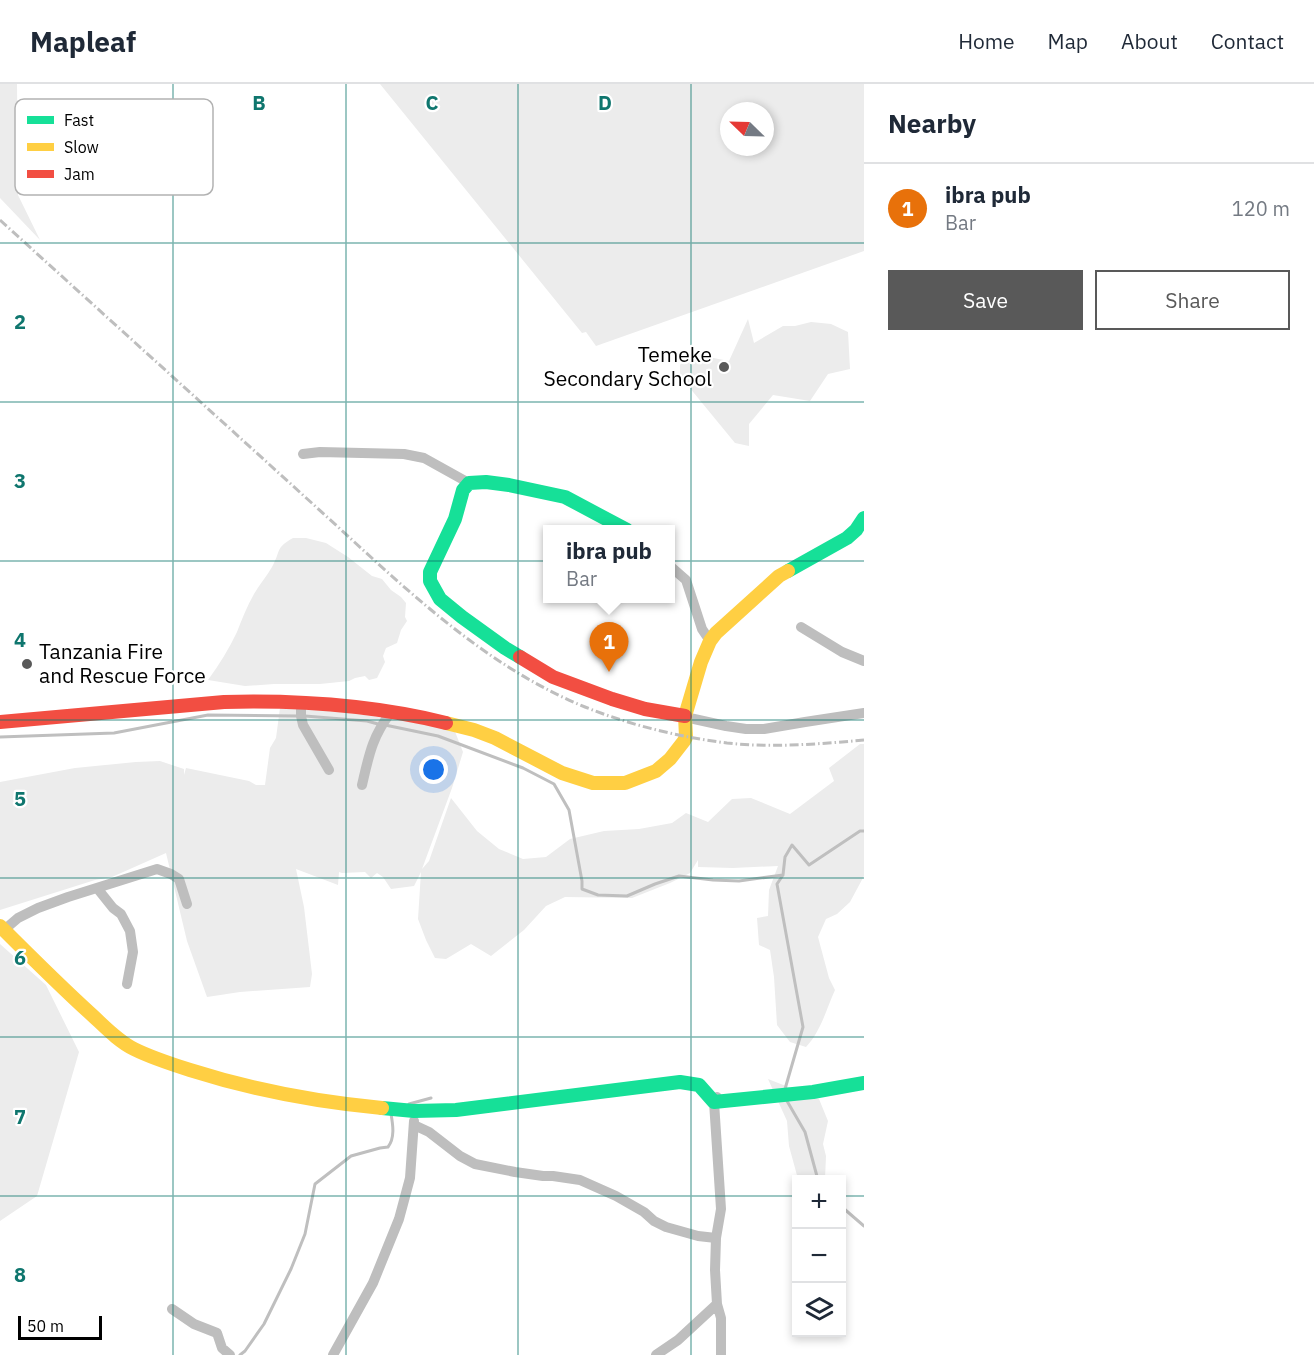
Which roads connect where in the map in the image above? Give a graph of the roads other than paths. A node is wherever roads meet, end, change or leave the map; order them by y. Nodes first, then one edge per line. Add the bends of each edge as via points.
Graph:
1 (303, 454) dead end
2 (470, 483) junction
3 (864, 518) edge
4 (618, 525) edge
5 (675, 570) edge
6 (801, 627) dead end
7 (710, 641) junction
8 (864, 661) edge
9 (302, 702) junction
10 (391, 712) junction
11 (864, 714) edge
12 (685, 717) junction
13 (0, 722) edge
14 (329, 770) dead end
15 (362, 785) dead end
16 (97, 888) junction
17 (187, 904) dead end
18 (2, 928) edge
19 (127, 984) dead end
20 (864, 1083) edge
21 (716, 1099) junction
22 (414, 1118) junction
23 (716, 1238) junction
24 (717, 1304) junction
25 (172, 1309) dead end
26 (230, 1355) edge
27 (333, 1355) edge
28 (656, 1355) edge
29 (721, 1355) edge

1 - 2 street via 394,454 424,458
2 - 4 street via 509,485 565,497
2 - 12 street via 463,490 455,519 430,572 430,581 440,599 505,648 553,677 612,699
3 - 7 street via 847,538 779,576
5 - 7 street via 686,580 702,629
6 - 8 street
7 - 12 street
9 - 10 street
9 - 13 street via 224,702
9 - 14 street via 303,725
10 - 12 street via 474,730 562,773 593,783 625,783 656,771 684,741
10 - 15 street via 374,740
11 - 12 street via 764,729
16 - 17 street via 157,869 179,879
16 - 18 street via 38,908
16 - 19 street via 121,914 130,931 133,952
18 - 22 street via 64,990 134,1049 209,1076 279,1094
20 - 21 street via 827,1091
21 - 22 street via 699,1085 680,1082
21 - 23 street via 721,1209
22 - 23 street via 475,1164 580,1180 616,1196 666,1227
22 - 27 street via 410,1178 399,1219 373,1283
23 - 24 street
24 - 28 street
24 - 29 street
25 - 26 street via 217,1333 222,1348

